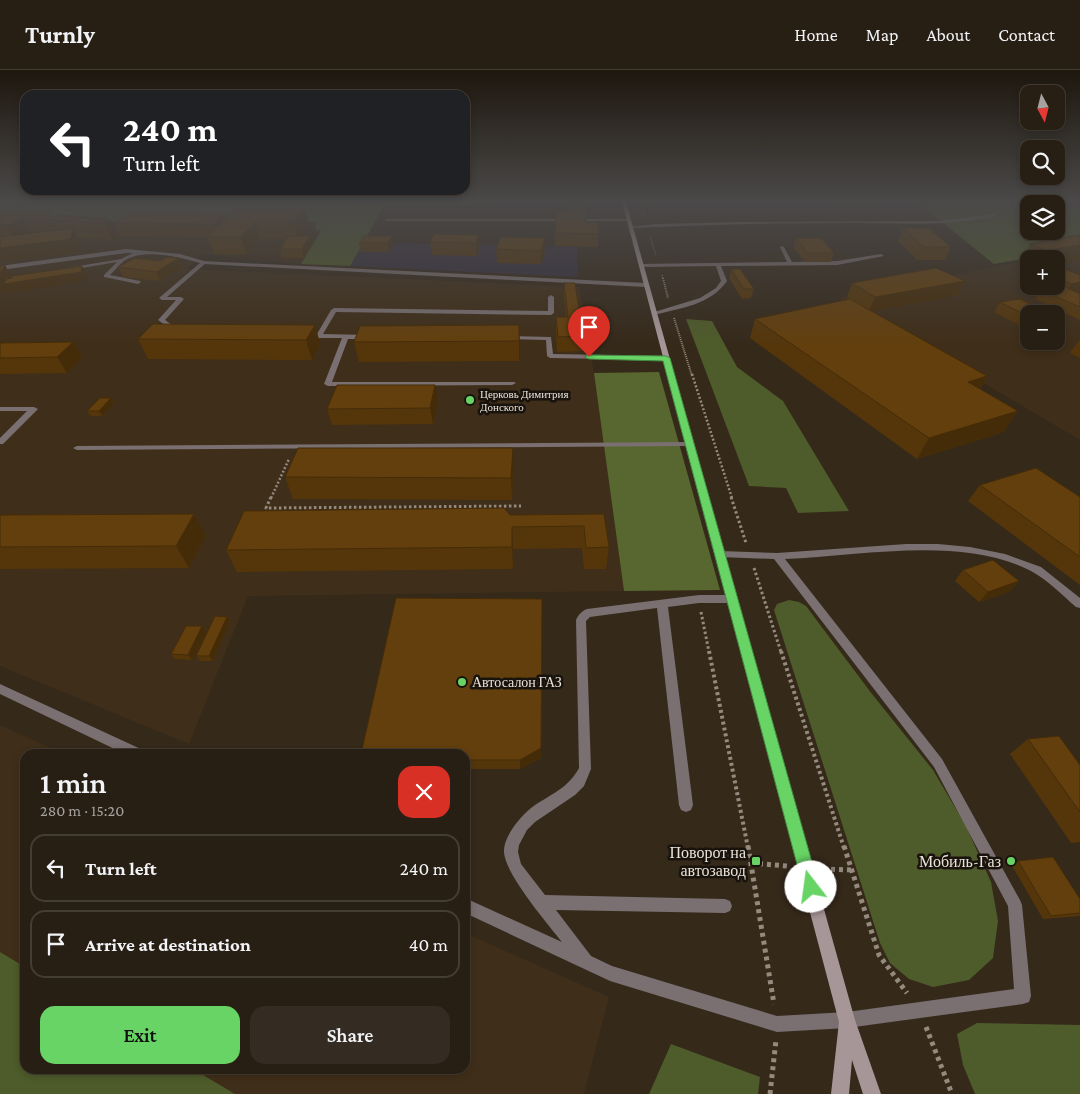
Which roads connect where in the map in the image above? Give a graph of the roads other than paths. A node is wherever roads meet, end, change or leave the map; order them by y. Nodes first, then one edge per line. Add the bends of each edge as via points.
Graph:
1 (637, 250) edge
2 (784, 250) edge
3 (139, 253) junction
4 (881, 256) dead end
5 (122, 260) junction
6 (204, 262) junction
7 (791, 264) junction
8 (641, 265) junction
9 (718, 265) junction
10 (0, 268) edge
11 (66, 269) edge
12 (138, 282) dead end
13 (646, 285) junction
14 (551, 298) dead end
15 (654, 313) junction
16 (183, 335) edge
17 (300, 336) edge
18 (319, 336) junction
19 (346, 336) junction
20 (375, 337) edge
21 (500, 338) edge
22 (666, 358) junction
23 (512, 383) dead end
24 (0, 409) edge
25 (0, 442) edge
26 (689, 444) junction
27 (77, 448) dead end
28 (720, 554) junction
29 (777, 556) junction
30 (732, 599) junction
31 (662, 603) junction
32 (1080, 604) edge
33 (0, 689) edge
34 (128, 749) edge
35 (686, 805) dead end
36 (541, 902) junction
37 (725, 906) dead end
38 (470, 907) edge
39 (586, 962) junction
40 (847, 1020) junction
41 (840, 1094) edge
42 (872, 1094) edge

1 - 8 main road
2 - 7 street
3 - 5 street
3 - 6 street via 180,256
3 - 10 street via 116,252
4 - 7 street via 837,263
5 - 11 street
5 - 12 street via 106,276
6 - 13 street
6 - 16 street via 162,298 181,299 161,320
7 - 9 street
8 - 9 street
8 - 13 main road
9 - 15 street via 724,281 720,289 694,303
13 - 15 main road
14 - 18 street via 551,313 334,310
15 - 22 main road
17 - 18 street
18 - 19 street
19 - 20 street
19 - 23 street via 328,384
21 - 22 street via 548,338 550,356
22 - 26 main road
24 - 25 street via 34,409
26 - 27 street
26 - 28 main road
28 - 29 street
28 - 30 main road
29 - 32 street via 892,548 942,547 982,551 1033,567
29 - 40 street via 938,763 1015,905 1023,996
30 - 31 street
30 - 40 main road
31 - 35 street
31 - 36 street via 587,613 581,620 585,769 581,782 520,824 511,850 515,866
33 - 34 street
36 - 37 street
36 - 39 street
38 - 39 street
39 - 40 street via 610,973 777,1024
40 - 41 main road
40 - 42 main road

